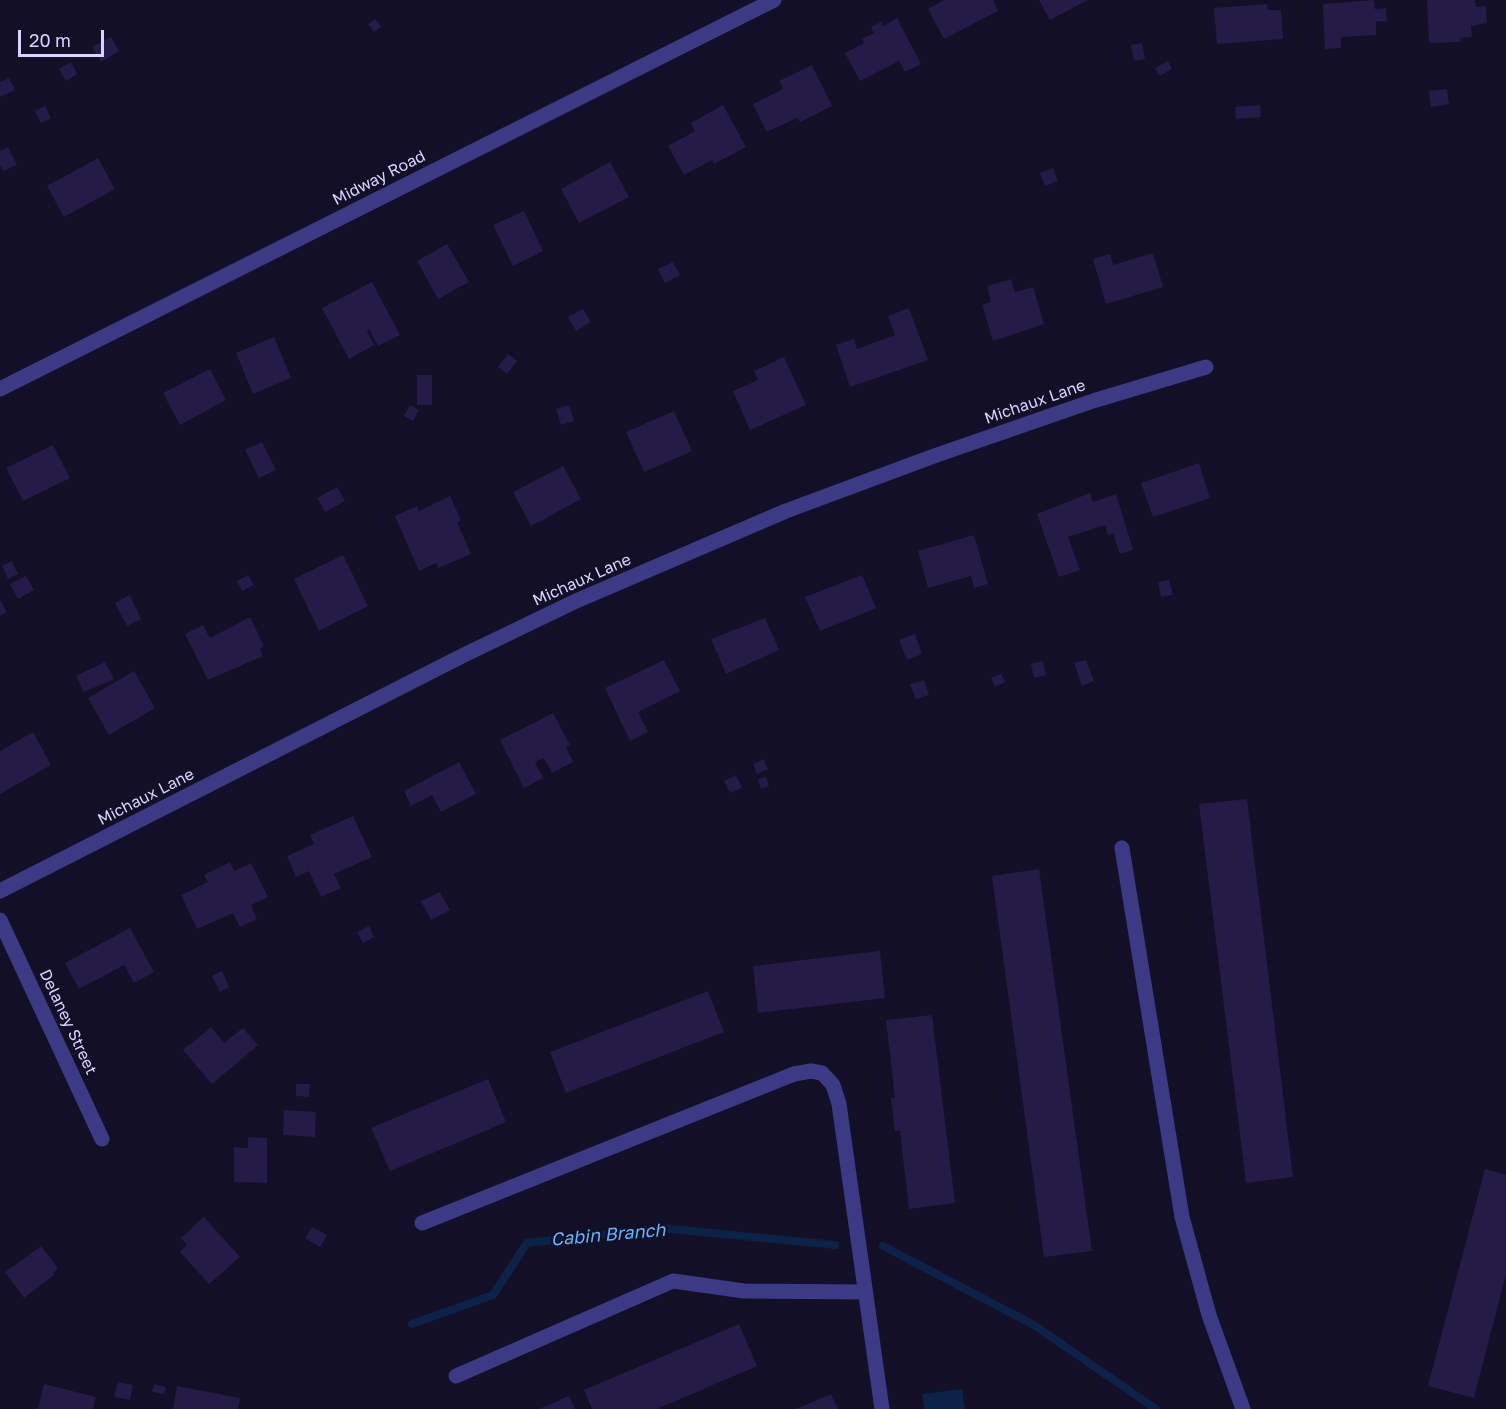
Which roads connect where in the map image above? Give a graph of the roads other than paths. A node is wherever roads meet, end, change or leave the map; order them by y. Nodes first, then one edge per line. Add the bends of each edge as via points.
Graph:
1 (774, 0) edge
2 (1206, 367) dead end
3 (0, 389) edge
4 (1122, 848) dead end
5 (0, 891) edge
6 (0, 920) edge
7 (102, 1139) dead end
8 (422, 1223) dead end
9 (866, 1292) junction
10 (456, 1376) dead end
11 (882, 1409) edge
12 (1243, 1409) edge

1 - 3 street, Midway Road
2 - 5 street, Michaux Lane via 934,456 786,511 597,592 464,655
4 - 12 street via 1182,1217 1209,1315
6 - 7 street, Delaney Street
8 - 9 street via 794,1074 811,1071 822,1073 833,1085 839,1104
9 - 10 street via 744,1291 673,1281
9 - 11 street

